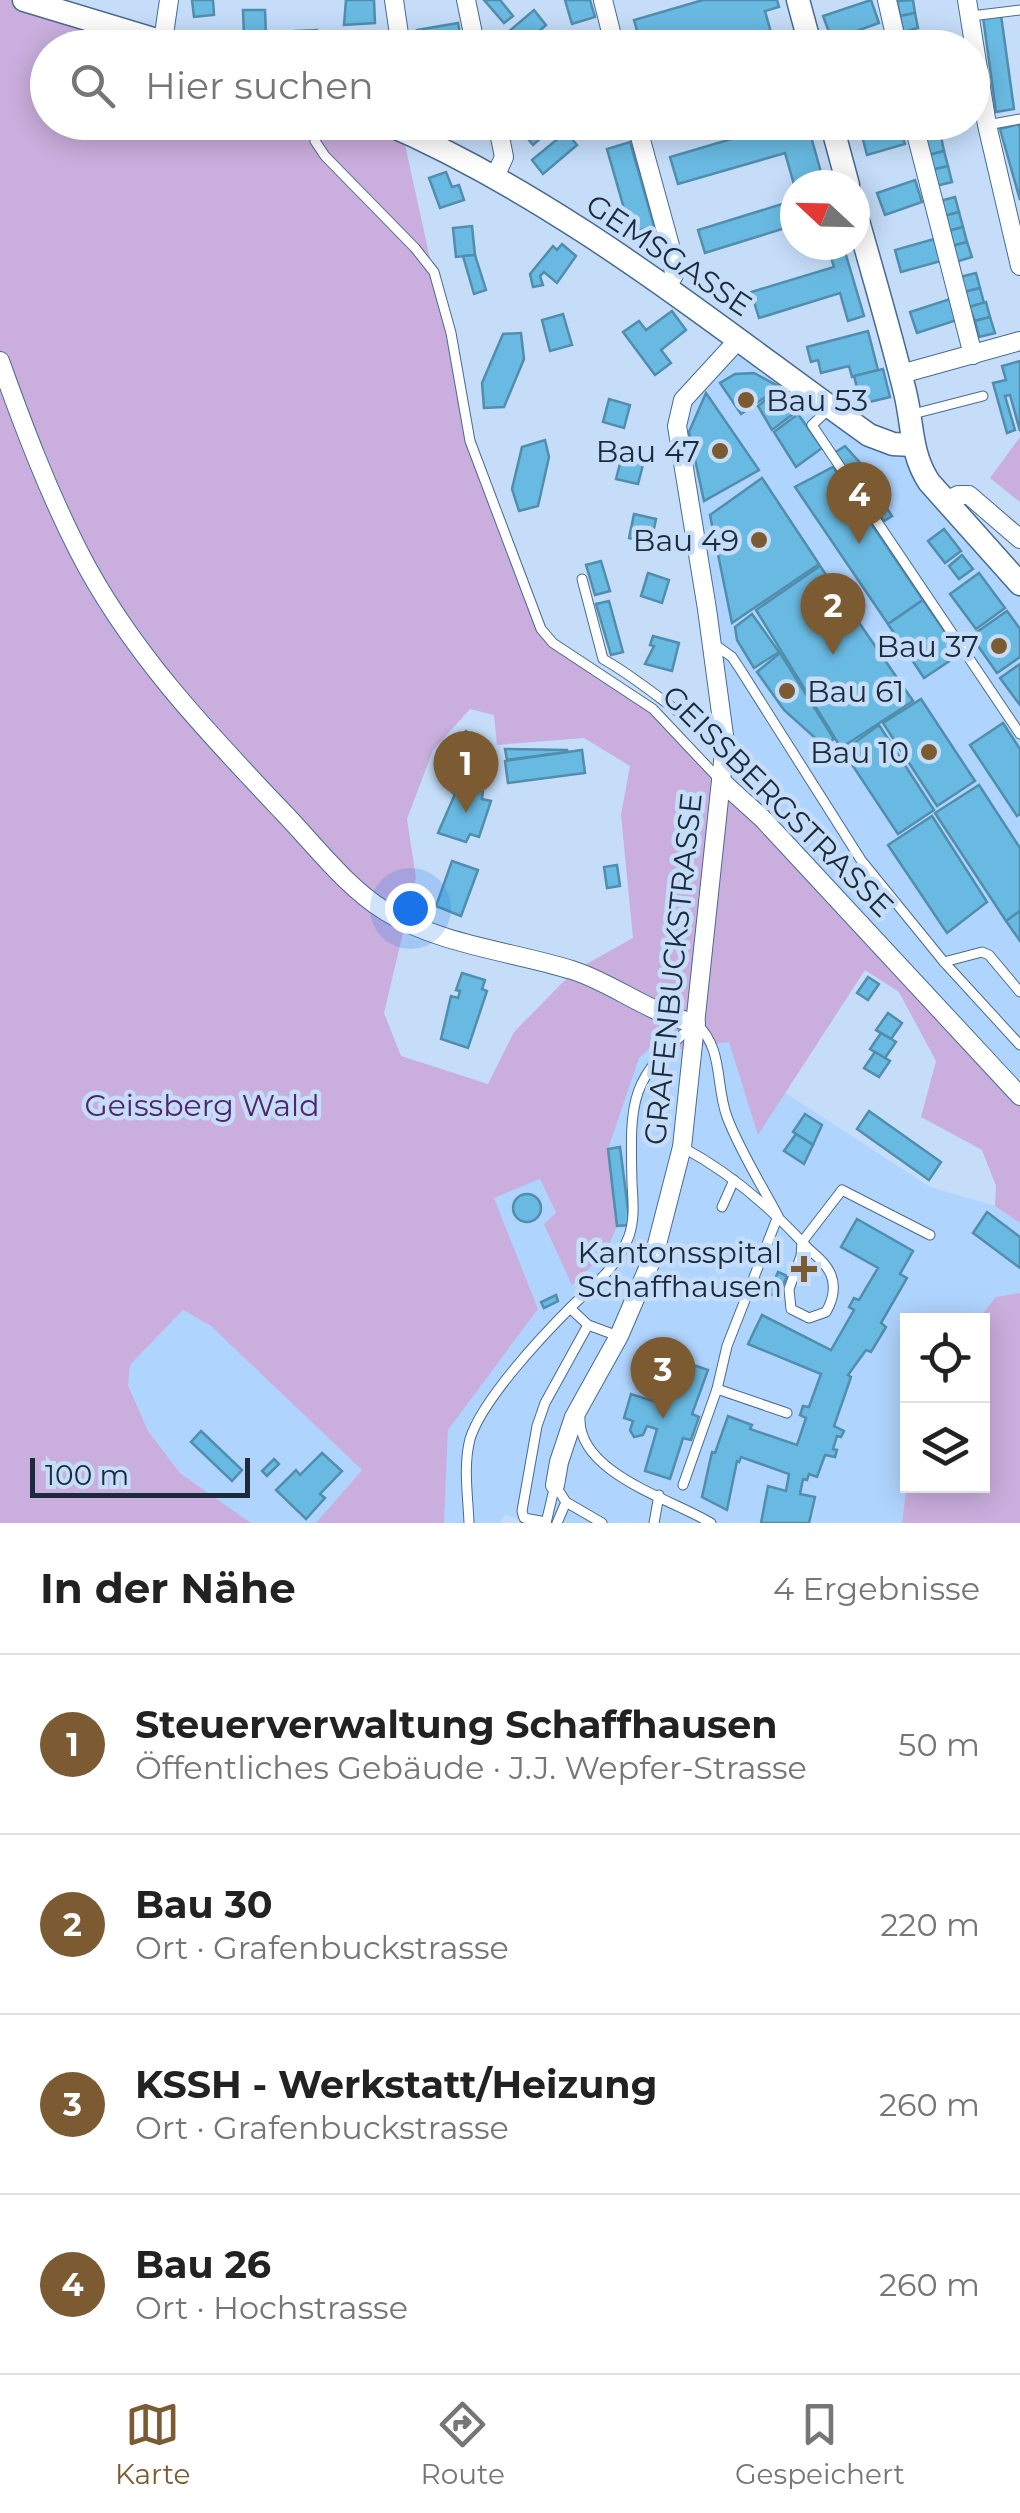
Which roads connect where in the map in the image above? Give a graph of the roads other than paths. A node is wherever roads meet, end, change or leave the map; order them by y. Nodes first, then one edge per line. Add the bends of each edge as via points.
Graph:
1 (169, 0) edge
2 (394, 0) edge
3 (466, 0) edge
4 (602, 0) edge
5 (798, 0) edge
6 (887, 0) edge
7 (35, 2) edge
8 (968, 8) edge
9 (1020, 10) edge
10 (127, 30) edge
11 (172, 30) edge
12 (398, 30) edge
13 (472, 30) edge
14 (610, 30) edge
15 (806, 30) edge
16 (894, 30) edge
17 (1020, 119) edge
18 (990, 125) edge
19 (990, 139) edge
20 (315, 140) edge
21 (426, 140) edge
22 (501, 140) edge
23 (641, 140) edge
24 (836, 140) edge
25 (918, 140) edge
26 (844, 170) edge
27 (495, 176) junction
28 (869, 260) edge
29 (1020, 265) edge
30 (667, 286) junction
31 (739, 339) junction
32 (1020, 341) edge
33 (974, 356) junction
34 (0, 361) edge
35 (901, 374) junction
36 (983, 396) dead end
37 (831, 406) junction
38 (910, 415) junction
39 (913, 445) junction
40 (946, 500) junction
41 (1020, 539) edge
42 (582, 580) dead end
43 (1020, 584) edge
44 (712, 642) junction
45 (1020, 734) edge
46 (724, 743) junction
47 (721, 781) junction
48 (944, 962) junction
49 (1020, 992) edge
50 (696, 1023) junction
51 (1020, 1046) edge
52 (1020, 1094) edge
53 (682, 1147) junction
54 (734, 1180) junction
55 (722, 1207) dead end
56 (778, 1216) junction
57 (930, 1235) dead end
58 (802, 1242) junction
59 (570, 1308) junction
60 (588, 1325) junction
61 (619, 1336) junction
62 (717, 1389) junction
63 (580, 1410) junction
64 (788, 1413) dead end
65 (555, 1485) junction
66 (684, 1485) dead end
67 (659, 1495) junction
68 (566, 1502) junction
69 (697, 1519) edge
70 (546, 1522) edge
71 (469, 1523) edge
72 (556, 1523) edge
73 (602, 1523) edge
74 (654, 1523) edge
75 (711, 1523) edge

1 - 11 street
2 - 12 street
3 - 13 street
4 - 14 street
5 - 15 street
6 - 16 street
7 - 10 street
8 - 9 lane
17 - 18 lane
19 - 29 street
20 - 47 lane, GEISSBERGSTRASSE via 434,272 470,441 541,629 653,709
21 - 27 street, GEMSGASSE
22 - 27 street via 504,157
23 - 30 street via 672,253 674,275
24 - 26 street
25 - 33 street
27 - 30 street, GEMSGASSE
28 - 35 street
30 - 31 street, GEMSGASSE
31 - 37 street, GEMSGASSE
31 - 44 street, GRAFENBUCKSTRASSE via 683,400 677,426
32 - 33 street
33 - 35 street
34 - 50 street via 78,551 128,632 205,730 354,885 384,910 434,934 574,971
35 - 38 street
36 - 38 lane
37 - 39 street, GEMSGASSE via 869,435
37 - 45 lane via 812,425
38 - 39 street
39 - 40 street via 923,472
40 - 41 street via 969,496
40 - 43 street
42 - 46 lane via 603,659
44 - 46 street, GRAFENBUCKSTRASSE
44 - 48 lane via 732,657 861,860
46 - 47 street, GRAFENBUCKSTRASSE
47 - 50 street, GRAFENBUCKSTRASSE
47 - 52 street, GEISSBERGSTRASSE
48 - 49 lane via 989,954
48 - 51 lane
50 - 53 street, GRAFENBUCKSTRASSE
50 - 56 lane via 710,1036 729,1123
50 - 59 lane via 647,1069 631,1126 634,1221 614,1268
53 - 54 lane
53 - 61 street, GRAFENBUCKSTRASSE via 655,1252
54 - 55 lane
54 - 56 lane
56 - 58 lane
56 - 62 lane
57 - 58 lane via 842,1190
58 - 58 lane via 789,1304 797,1314 817,1318 832,1302 832,1276
59 - 60 lane
59 - 71 lane via 478,1419 466,1459
60 - 61 lane
60 - 70 lane via 532,1443 522,1511 524,1518
61 - 63 street, GRAFENBUCKSTRASSE
62 - 64 lane
62 - 66 lane
63 - 65 street, GRAFENBUCKSTRASSE
63 - 67 lane via 595,1458
65 - 68 lane
65 - 70 lane
67 - 69 lane
67 - 74 lane
68 - 72 lane
68 - 73 lane
69 - 75 lane

